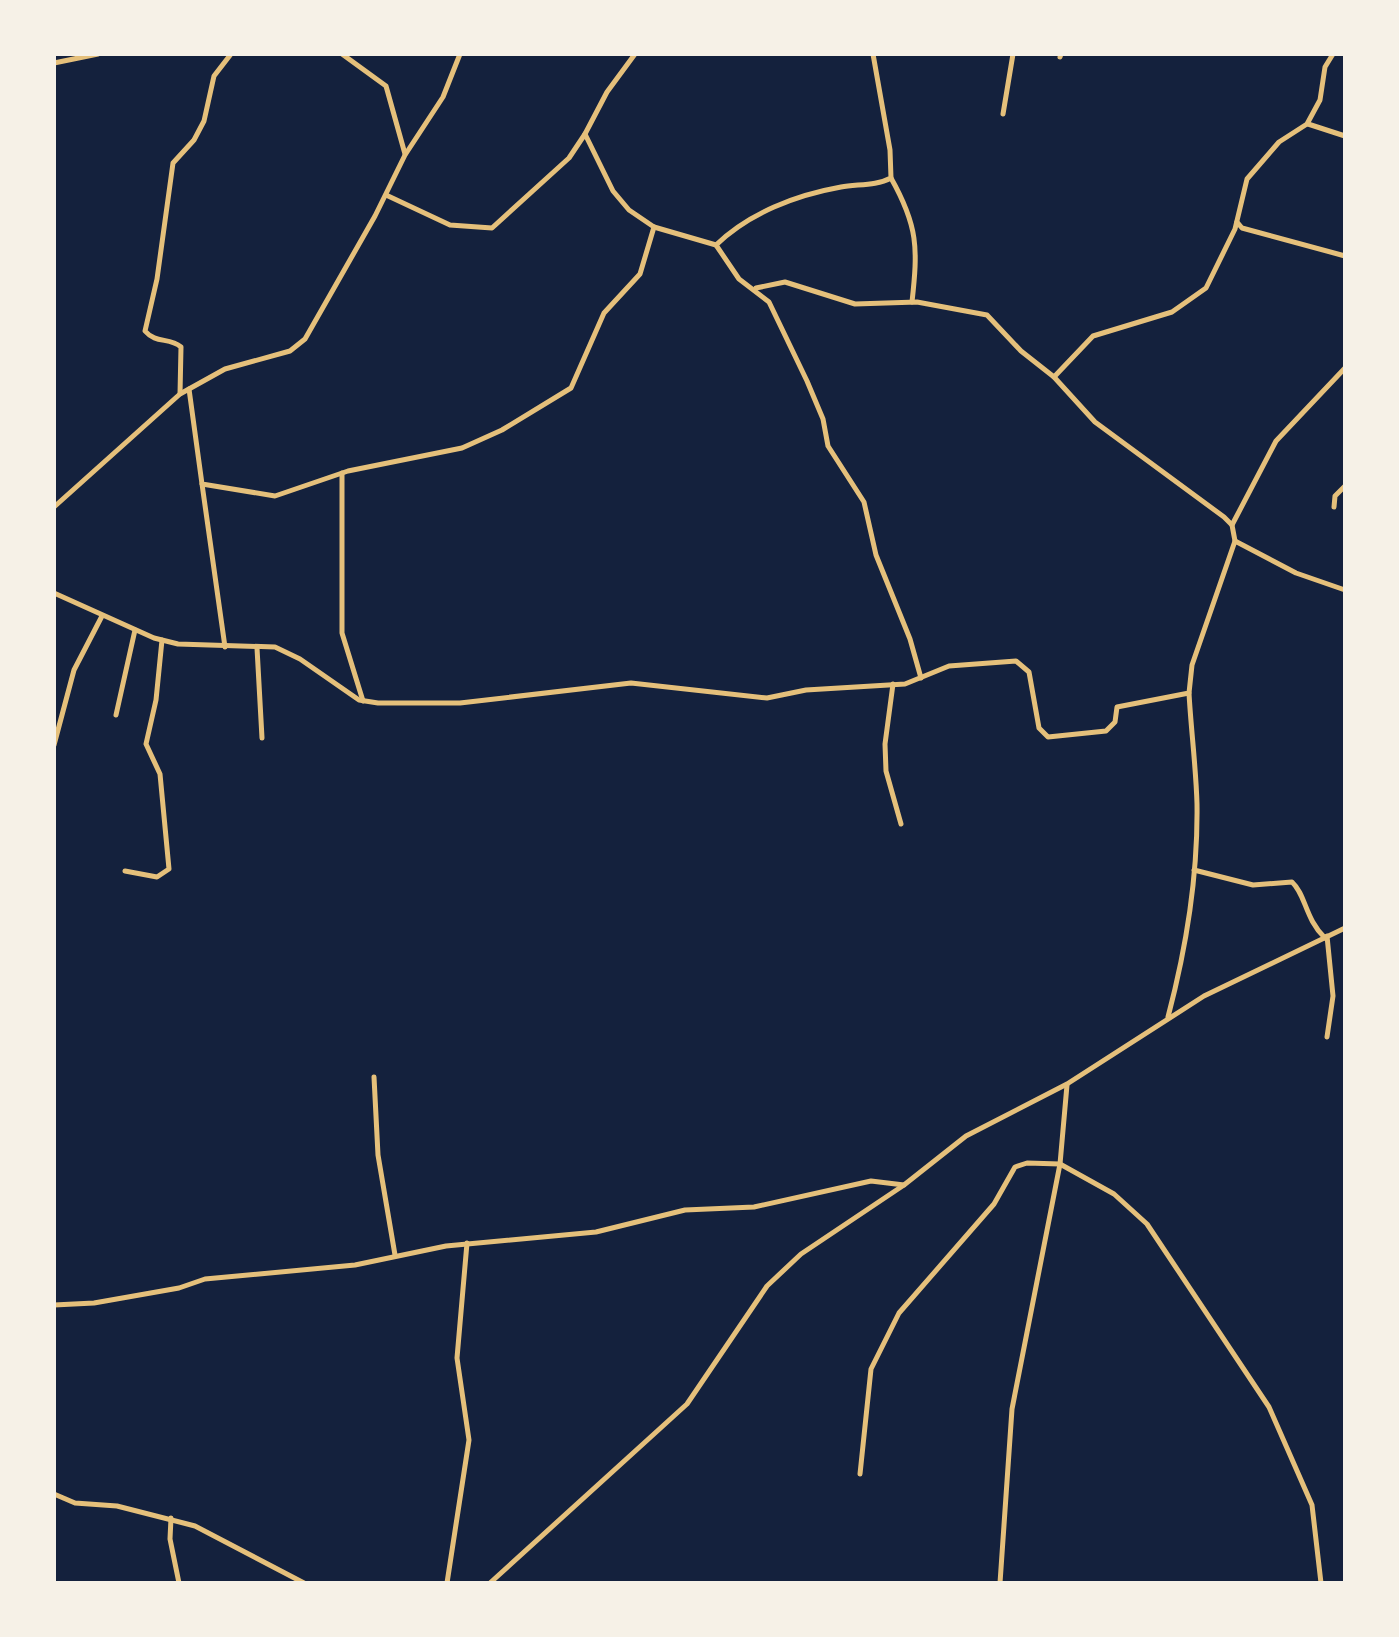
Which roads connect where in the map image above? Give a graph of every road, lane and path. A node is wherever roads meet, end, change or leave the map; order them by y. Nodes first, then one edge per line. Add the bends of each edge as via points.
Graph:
1 (98, 54) edge
2 (231, 54) edge
3 (342, 54) edge
4 (460, 54) edge
5 (635, 54) edge
6 (873, 54) edge
7 (1013, 54) edge
8 (1333, 54) edge
9 (54, 63) edge
10 (1003, 114) dead end
11 (1307, 124) junction
12 (585, 134) junction
13 (1345, 136) edge
14 (405, 155) junction
15 (891, 178) junction
16 (386, 195) junction
17 (1236, 221) junction
18 (654, 227) junction
19 (716, 245) junction
20 (1345, 256) edge
21 (755, 289) junction
22 (912, 302) junction
23 (1345, 368) edge
24 (1054, 377) junction
25 (189, 389) junction
26 (180, 394) junction
27 (342, 473) junction
28 (202, 484) junction
29 (1345, 486) edge
30 (54, 507) edge
31 (1334, 507) dead end
32 (1232, 525) junction
33 (1235, 541) junction
34 (1345, 590) edge
35 (54, 593) edge
36 (102, 616) junction
37 (135, 630) junction
38 (162, 640) junction
39 (225, 647) junction
40 (257, 648) junction
41 (921, 678) junction
42 (893, 684) junction
43 (1189, 693) junction
44 (363, 701) junction
45 (116, 715) dead end
46 (262, 738) dead end
47 (54, 745) edge
48 (901, 824) dead end
49 (1194, 870) junction
50 (125, 871) dead end
51 (1345, 928) edge
52 (1326, 937) junction
53 (1168, 1017) junction
54 (1327, 1037) dead end
55 (374, 1077) dead end
56 (1067, 1084) junction
57 (1060, 1164) junction
58 (904, 1185) junction
59 (467, 1243) junction
60 (395, 1255) junction
61 (54, 1305) edge
62 (860, 1474) dead end
63 (54, 1494) edge
64 (171, 1518) junction
65 (179, 1583) edge
66 (304, 1583) edge
67 (447, 1583) edge
68 (490, 1583) edge
69 (1000, 1583) edge
70 (1321, 1583) edge

1 - 9 street
2 - 26 street via 214,76 194,140 173,163 145,331 157,341 181,347
3 - 14 street via 386,86
4 - 14 street via 443,97
5 - 12 street
6 - 15 street
7 - 10 street
8 - 11 street
11 - 13 street
11 - 17 street via 1279,142 1247,179
12 - 16 street via 569,158 492,228 450,225
12 - 18 street via 617,198
14 - 16 street
15 - 19 street via 783,204 741,225
15 - 22 street via 917,239
16 - 25 street via 298,346 225,369
17 - 20 street via 1242,228
17 - 24 street via 1223,261 1198,297 1160,317 1093,336
18 - 19 street
18 - 27 street via 640,274 604,313 568,391 462,448
19 - 21 street via 739,279
21 - 22 street via 785,282 855,304
21 - 41 street via 778,318 823,419 828,446 861,496 876,555
22 - 24 street via 987,315
23 - 32 street via 1276,441
24 - 32 street via 1095,422
25 - 26 street
25 - 28 street
26 - 30 street
27 - 28 street via 271,496
27 - 44 street via 342,633
28 - 39 street
29 - 31 street via 1332,502
32 - 33 street
33 - 34 street via 1296,573
33 - 43 street via 1192,665
35 - 36 street
36 - 37 street
36 - 47 street via 74,670
37 - 38 street
37 - 45 street
38 - 39 street
38 - 50 street via 146,744 160,774 169,869 157,877
39 - 40 street
40 - 44 street via 287,651
40 - 46 street
41 - 42 street
41 - 43 street via 956,665 1022,664 1032,679 1041,732 1048,737 1106,731 1115,722 1117,707
42 - 44 street via 760,698 631,683 460,703
42 - 48 street via 886,771
43 - 49 street via 1197,801
49 - 52 street via 1253,885 1292,882 1312,926
49 - 53 street
51 - 52 street
52 - 53 street
52 - 54 street via 1333,996
53 - 56 street
55 - 60 street via 378,1155
56 - 57 street
56 - 58 street via 966,1136
57 - 62 street via 1015,1167 994,1204 899,1313 871,1369
57 - 69 street via 1012,1409
57 - 70 street via 1114,1194 1147,1224 1272,1411 1312,1505
58 - 59 street via 871,1181 754,1207 685,1210 596,1232
58 - 68 street via 780,1272 687,1404
59 - 60 street
59 - 67 street via 457,1358 469,1440
60 - 61 street
63 - 64 street via 75,1503
64 - 65 street
64 - 66 street via 211,1532

